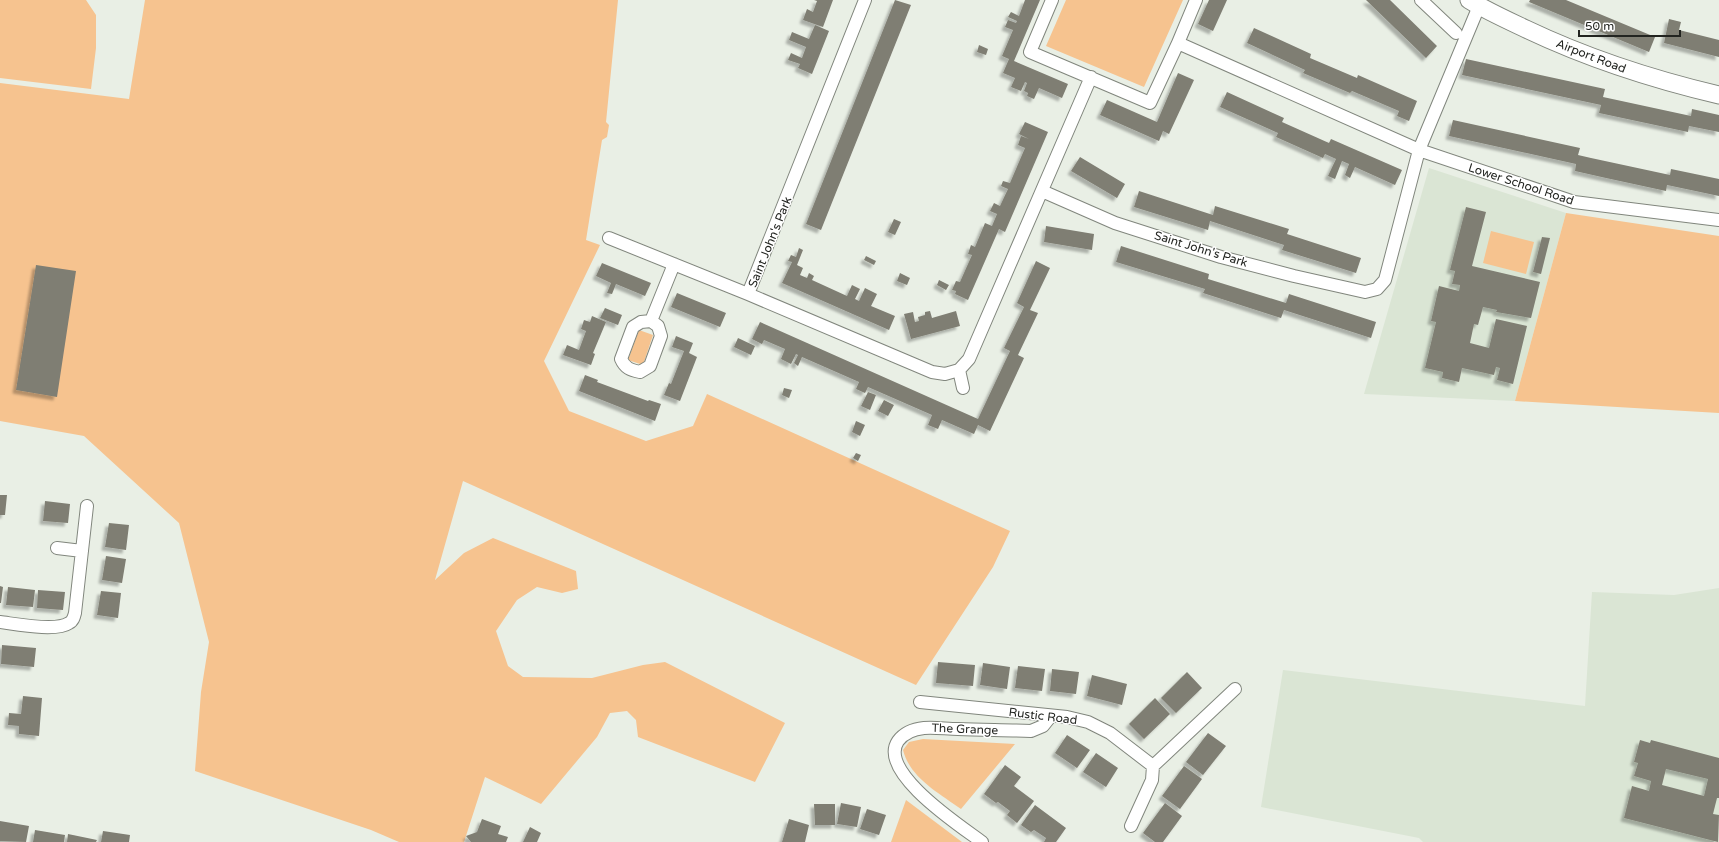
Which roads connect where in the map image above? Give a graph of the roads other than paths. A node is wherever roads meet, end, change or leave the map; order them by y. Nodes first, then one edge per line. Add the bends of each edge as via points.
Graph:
1 (865, 0) edge
2 (1052, 0) edge
3 (1196, 0) edge
4 (1421, 0) edge
5 (1474, 3) edge
6 (1456, 33) dead end
7 (1178, 43) junction
8 (1091, 78) junction
9 (1719, 95) edge
10 (1419, 150) junction
11 (1042, 191) junction
12 (1719, 220) edge
13 (610, 238) dead end
14 (674, 264) junction
15 (748, 294) junction
16 (651, 321) dead end
17 (959, 370) junction
18 (963, 388) dead end
19 (87, 506) dead end
20 (57, 548) dead end
21 (82, 551) junction
22 (0, 622) edge
23 (1235, 689) dead end
24 (920, 702) dead end
25 (1051, 716) junction
26 (1153, 766) junction
27 (1131, 826) dead end
28 (982, 842) edge

1 - 15 street, Saint John's Park
2 - 8 street via 1030,52
3 - 7 street
4 - 6 street
5 - 9 main road, Airport Road via 1595,60
5 - 10 street
7 - 8 street via 1150,103
7 - 10 street
8 - 11 street
10 - 11 street, Saint John's Park via 1385,280 1377,289 1365,292 1221,256 1115,223
10 - 12 street, Lower School Road via 1574,202
11 - 17 street via 969,359
13 - 14 street
14 - 15 street
14 - 16 street
15 - 17 street, Saint John's Park via 932,372 945,374
17 - 18 street
19 - 21 street
20 - 21 street
21 - 22 street via 75,613 69,623 46,627
23 - 26 street
24 - 25 street, Rustic Road
25 - 26 street, Rustic Road via 1088,722 1110,733
25 - 28 street, The Grange via 1042,726 1031,731 923,728 903,734 896,745 894,755 897,764 913,787 943,814
26 - 27 street via 1152,780

